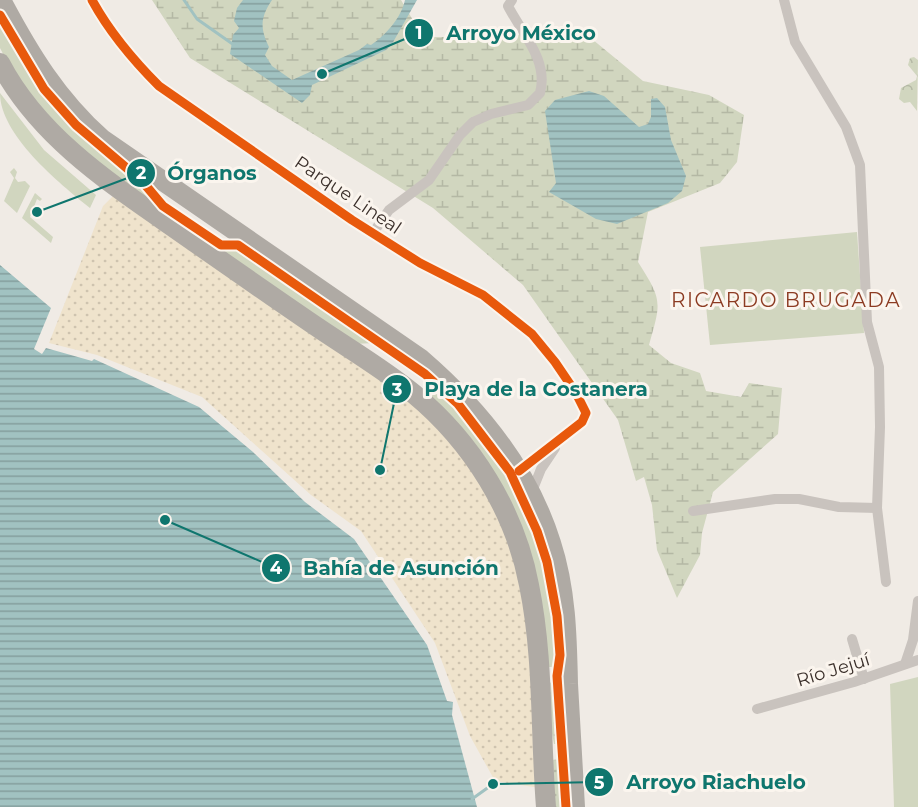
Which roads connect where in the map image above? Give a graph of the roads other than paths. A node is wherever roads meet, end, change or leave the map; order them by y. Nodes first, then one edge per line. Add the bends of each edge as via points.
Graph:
1 (1, 0) edge
2 (92, 0) edge
3 (512, 0) edge
4 (784, 0) edge
5 (0, 63) edge
6 (374, 233) junction
7 (562, 438) junction
8 (519, 471) junction
9 (531, 494) junction
10 (877, 508) junction
11 (693, 511) dead end
12 (886, 582) dead end
13 (918, 601) edge
14 (852, 639) dead end
15 (918, 660) edge
16 (905, 664) junction
17 (568, 675) junction
18 (539, 677) junction
19 (864, 679) junction
20 (757, 709) dead end
21 (572, 751) junction
22 (543, 752) junction
23 (546, 807) edge
24 (574, 807) edge

1 - 8 highway via 44,75 78,118 102,139 421,359 485,422
2 - 6 street, Parque Lineal via 112,34 159,86
3 - 6 street via 508,6 528,35 541,73 540,93 528,105 473,122 429,180 389,210
4 - 10 street via 795,42 846,127 860,165 867,322 879,367
5 - 18 highway via 40,121 80,159 413,393 462,442 497,495 516,536 534,614
6 - 7 street, Parque Lineal via 420,263 483,295 532,334 555,362 586,413 582,422
7 - 8 street
7 - 9 street via 541,469
8 - 9 highway
9 - 17 highway via 552,544 563,593
10 - 11 street via 775,499
10 - 12 street
13 - 16 street via 914,640
14 - 19 street
15 - 16 street, Río Jejuí
16 - 19 street, Río Jejuí
17 - 18 highway
17 - 21 highway
18 - 22 highway
19 - 20 street, Río Jejuí
21 - 22 highway
21 - 24 highway
22 - 23 highway

